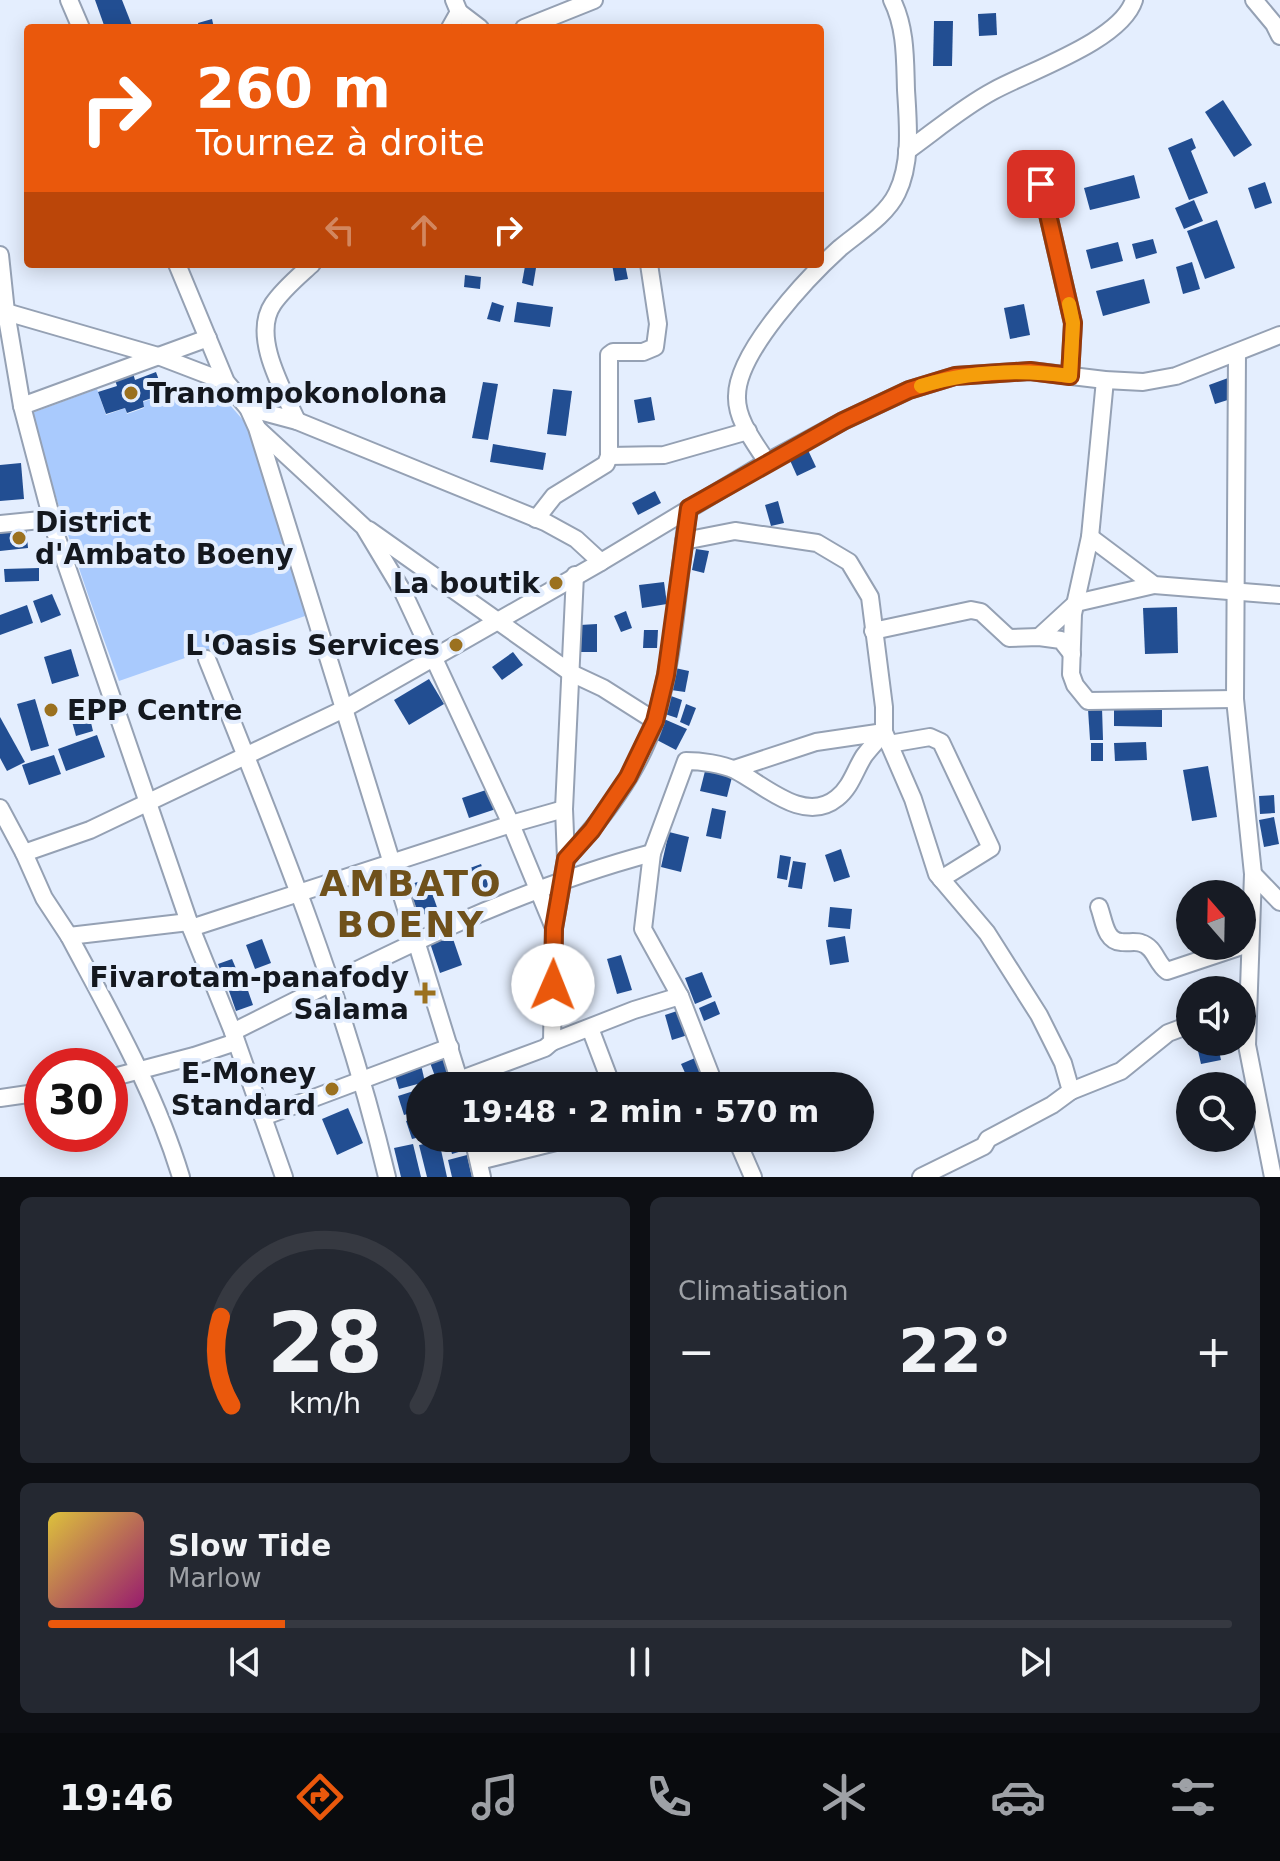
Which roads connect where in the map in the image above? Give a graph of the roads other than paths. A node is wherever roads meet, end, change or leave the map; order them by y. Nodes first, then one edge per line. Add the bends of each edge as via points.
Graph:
1 (69, 0) edge
2 (594, 0) edge
3 (892, 0) edge
4 (1134, 0) edge
5 (1262, 4) edge
6 (457, 6) edge
7 (79, 24) edge
8 (476, 24) edge
9 (534, 24) edge
10 (1280, 36) edge
11 (907, 151) junction
12 (1041, 184) dead end
13 (0, 255) edge
14 (824, 261) edge
15 (179, 268) edge
16 (308, 268) edge
17 (650, 268) edge
18 (817, 268) edge
19 (6, 312) junction
20 (1280, 335) edge
21 (208, 338) junction
22 (1237, 353) junction
23 (158, 356) junction
24 (1070, 376) junction
25 (1105, 380) junction
26 (226, 382) junction
27 (22, 406) junction
28 (248, 408) junction
29 (297, 421) junction
30 (257, 428) junction
31 (748, 431) junction
32 (609, 456) junction
33 (767, 462) junction
34 (689, 508) junction
35 (51, 519) junction
36 (536, 519) junction
37 (0, 524) edge
38 (364, 527) junction
39 (1090, 537) junction
40 (684, 541) junction
41 (601, 562) junction
42 (575, 575) junction
43 (1154, 585) junction
44 (1236, 591) junction
45 (1280, 595) edge
46 (1076, 603) junction
47 (498, 622) junction
48 (873, 631) junction
49 (1039, 637) junction
50 (1072, 654) junction
51 (434, 658) junction
52 (207, 659) dead end
53 (571, 673) junction
54 (1235, 699) junction
55 (344, 709) junction
56 (655, 721) junction
57 (887, 738) junction
58 (246, 756) junction
59 (734, 769) junction
60 (149, 800) junction
61 (564, 809) junction
62 (1, 812) edge
63 (511, 824) junction
64 (24, 853) junction
65 (652, 853) junction
66 (566, 859) junction
67 (391, 863) junction
68 (1253, 874) junction
69 (941, 879) junction
70 (1252, 880) edge
71 (561, 882) junction
72 (540, 891) junction
73 (298, 893) junction
74 (1280, 902) edge
75 (1099, 907) dead end
76 (190, 925) junction
77 (554, 928) junction
78 (69, 936) junction
79 (415, 941) junction
80 (1200, 960) edge
81 (1245, 960) edge
82 (329, 984) junction
83 (680, 996) junction
84 (590, 1028) junction
85 (1176, 1030) edge
86 (234, 1037) junction
87 (552, 1042) junction
88 (450, 1047) junction
89 (140, 1070) junction
90 (457, 1072) edge
91 (487, 1072) edge
92 (607, 1072) edge
93 (710, 1072) edge
94 (128, 1073) edge
95 (361, 1081) junction
96 (1071, 1091) junction
97 (24, 1095) edge
98 (0, 1098) edge
99 (263, 1117) junction
100 (531, 1152) edge
101 (742, 1152) edge
102 (481, 1169) edge
103 (181, 1177) edge
104 (284, 1177) edge
105 (387, 1177) edge
106 (753, 1177) edge
107 (921, 1177) edge
108 (1273, 1177) edge

1 - 7 street
2 - 9 street
3 - 11 street via 904,37
4 - 11 street via 1111,29 991,92
5 - 10 street
6 - 8 street
11 - 14 street via 897,193 884,212
12 - 24 street via 1073,323
13 - 19 street
15 - 21 street
16 - 29 street via 271,306 266,326 268,357
17 - 32 street via 658,324 655,347 609,355
18 - 31 street via 743,367 736,397
19 - 23 street
19 - 27 street
20 - 22 street
21 - 23 street
21 - 26 street
22 - 25 street via 1176,376 1143,382
22 - 44 street
23 - 26 street
23 - 27 street
24 - 25 street
24 - 33 street via 1030,371 955,376 909,390
25 - 39 street
26 - 28 street
27 - 35 street
28 - 29 street
28 - 30 street
29 - 36 street
30 - 38 street
30 - 55 street
31 - 32 street via 664,455
31 - 33 street
32 - 36 street via 606,464 554,496
33 - 34 street
34 - 40 street
34 - 41 street
35 - 37 street
35 - 60 street
36 - 41 street via 576,539
38 - 47 street
38 - 51 street
39 - 43 street
39 - 46 street
40 - 48 street via 735,531 817,543 849,562 870,597
40 - 56 street
41 - 42 street
42 - 47 street
42 - 53 street
43 - 44 street
43 - 46 street
44 - 45 street
44 - 54 street
46 - 49 street
46 - 50 street
47 - 51 street
47 - 53 street
48 - 49 street via 971,610 981,612 1009,638
48 - 57 street
49 - 50 street via 1061,640
50 - 54 street via 1071,674 1088,701
51 - 55 street
51 - 63 street
52 - 58 street
53 - 56 street
53 - 61 street
54 - 68 street
55 - 58 street
55 - 67 street
56 - 66 street via 628,777
57 - 59 street via 816,742
57 - 59 street via 863,759 836,800 817,806 791,803
57 - 69 street
57 - 69 street via 930,737 941,742 991,848
58 - 60 street
58 - 73 street
59 - 65 street via 686,761
60 - 64 street via 90,830
60 - 76 street
61 - 63 street
61 - 66 street
62 - 64 street
63 - 67 street
63 - 72 street
64 - 78 street
65 - 71 street
65 - 83 street via 643,929
66 - 71 street
67 - 73 street
67 - 79 street
68 - 70 street
68 - 74 street
69 - 96 street via 987,933 1039,1015
71 - 72 street
71 - 77 street
72 - 77 street
72 - 79 street
73 - 76 street
73 - 82 street
75 - 80 street via 1109,938 1141,943 1167,971
76 - 78 street
76 - 86 street
77 - 87 street
78 - 89 street
79 - 82 street
79 - 88 street
81 - 108 street via 1247,1045
82 - 86 street
82 - 95 street
83 - 84 street
83 - 93 street
84 - 87 street
84 - 92 street
85 - 96 street via 1121,1071
86 - 89 street
86 - 99 street
87 - 91 street
88 - 90 street
88 - 95 street
89 - 94 street
89 - 103 street
95 - 99 street
95 - 105 street
96 - 107 street via 984,1146
97 - 98 street
99 - 104 street
100 - 102 street
101 - 106 street

